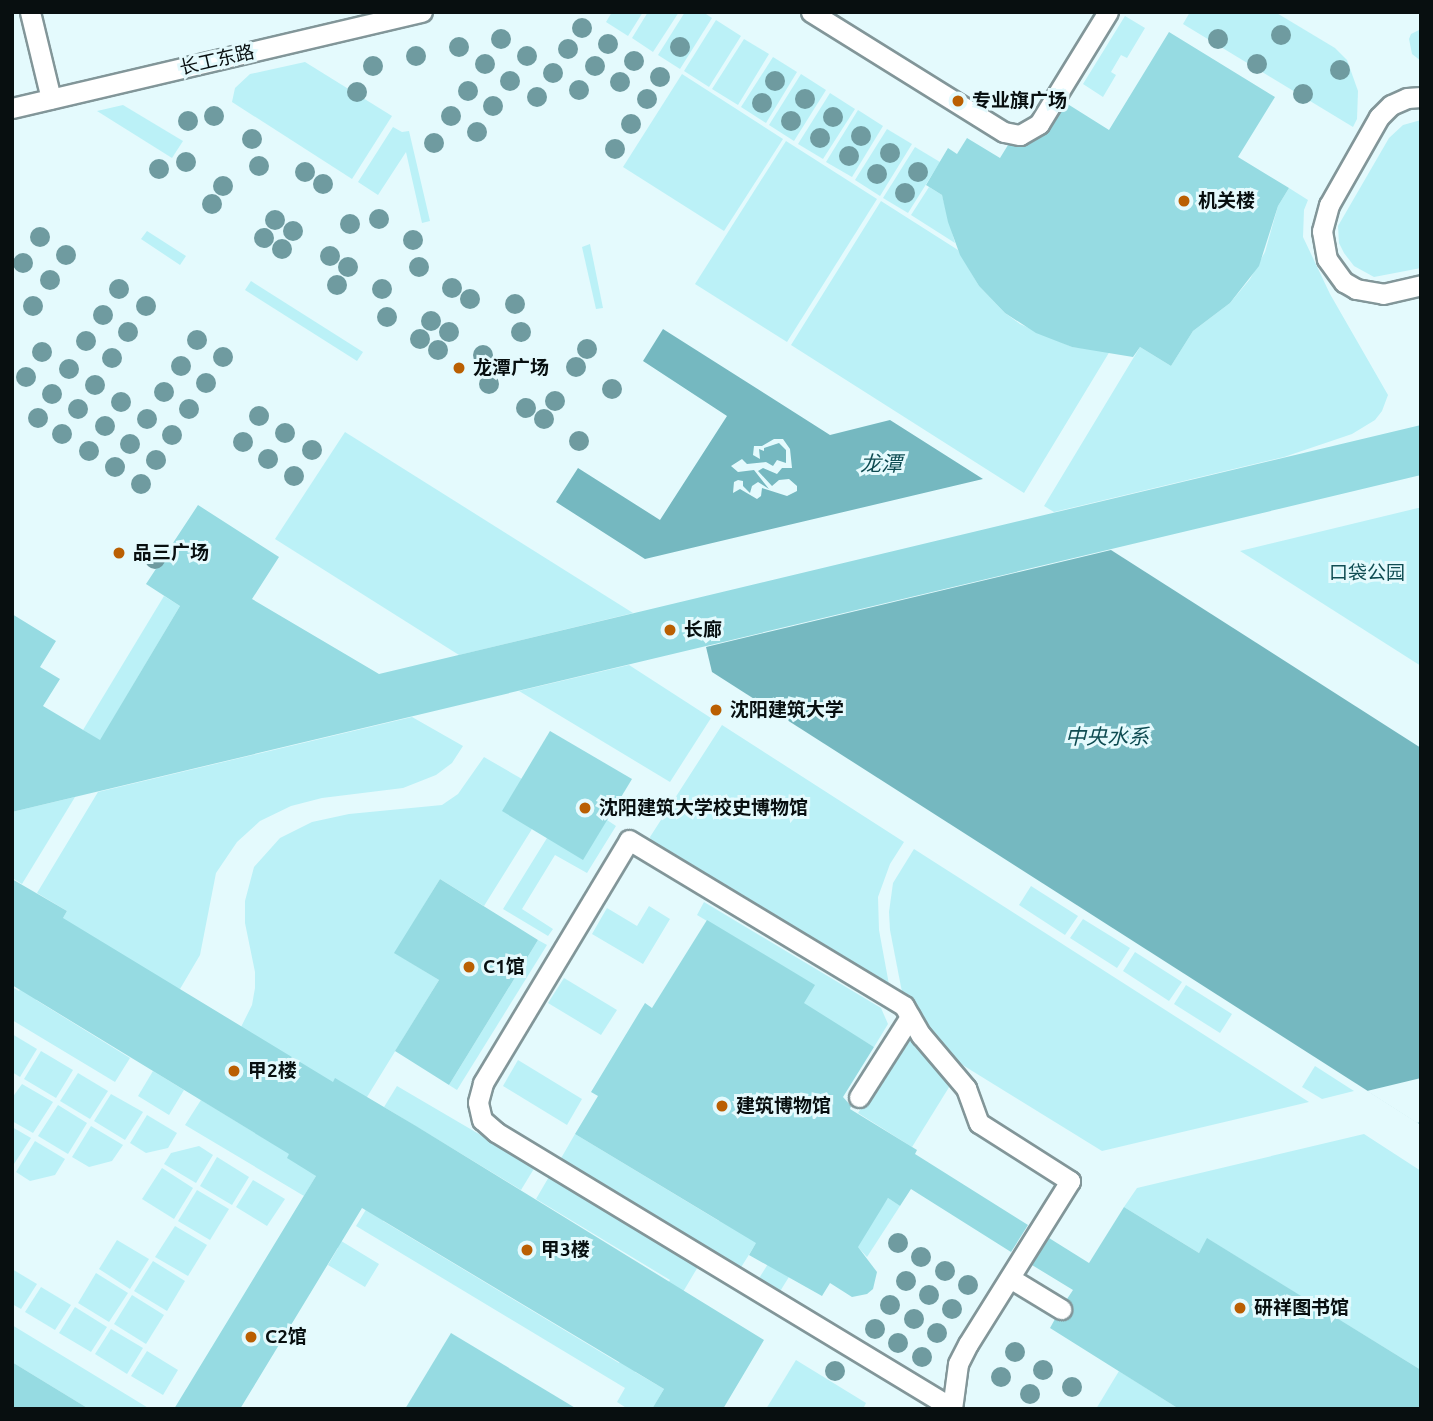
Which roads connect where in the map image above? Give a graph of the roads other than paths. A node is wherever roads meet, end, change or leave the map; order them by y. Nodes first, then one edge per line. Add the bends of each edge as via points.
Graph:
1 (30, 12) edge
2 (422, 12) edge
3 (811, 12) edge
4 (1108, 12) edge
5 (1421, 97) edge
6 (51, 99) junction
7 (12, 108) edge
8 (1421, 285) edge
9 (910, 1017) junction
10 (859, 1097) dead end
11 (1010, 1278) junction
12 (1061, 1309) dead end
13 (952, 1409) edge

1 - 6 lane
2 - 6 lane, 长工东路
3 - 4 lane via 1004,132 1020,135 1040,124
5 - 8 lane via 1391,105 1379,117 1329,205 1322,231 1326,259 1344,282 1356,289 1383,294
6 - 7 lane, 长工东路
9 - 10 lane
9 - 11 lane via 967,1087 979,1123 1070,1181
9 - 13 lane via 904,1006 629,839 483,1083 478,1102 482,1120 496,1132
11 - 12 lane
11 - 13 lane via 958,1364

